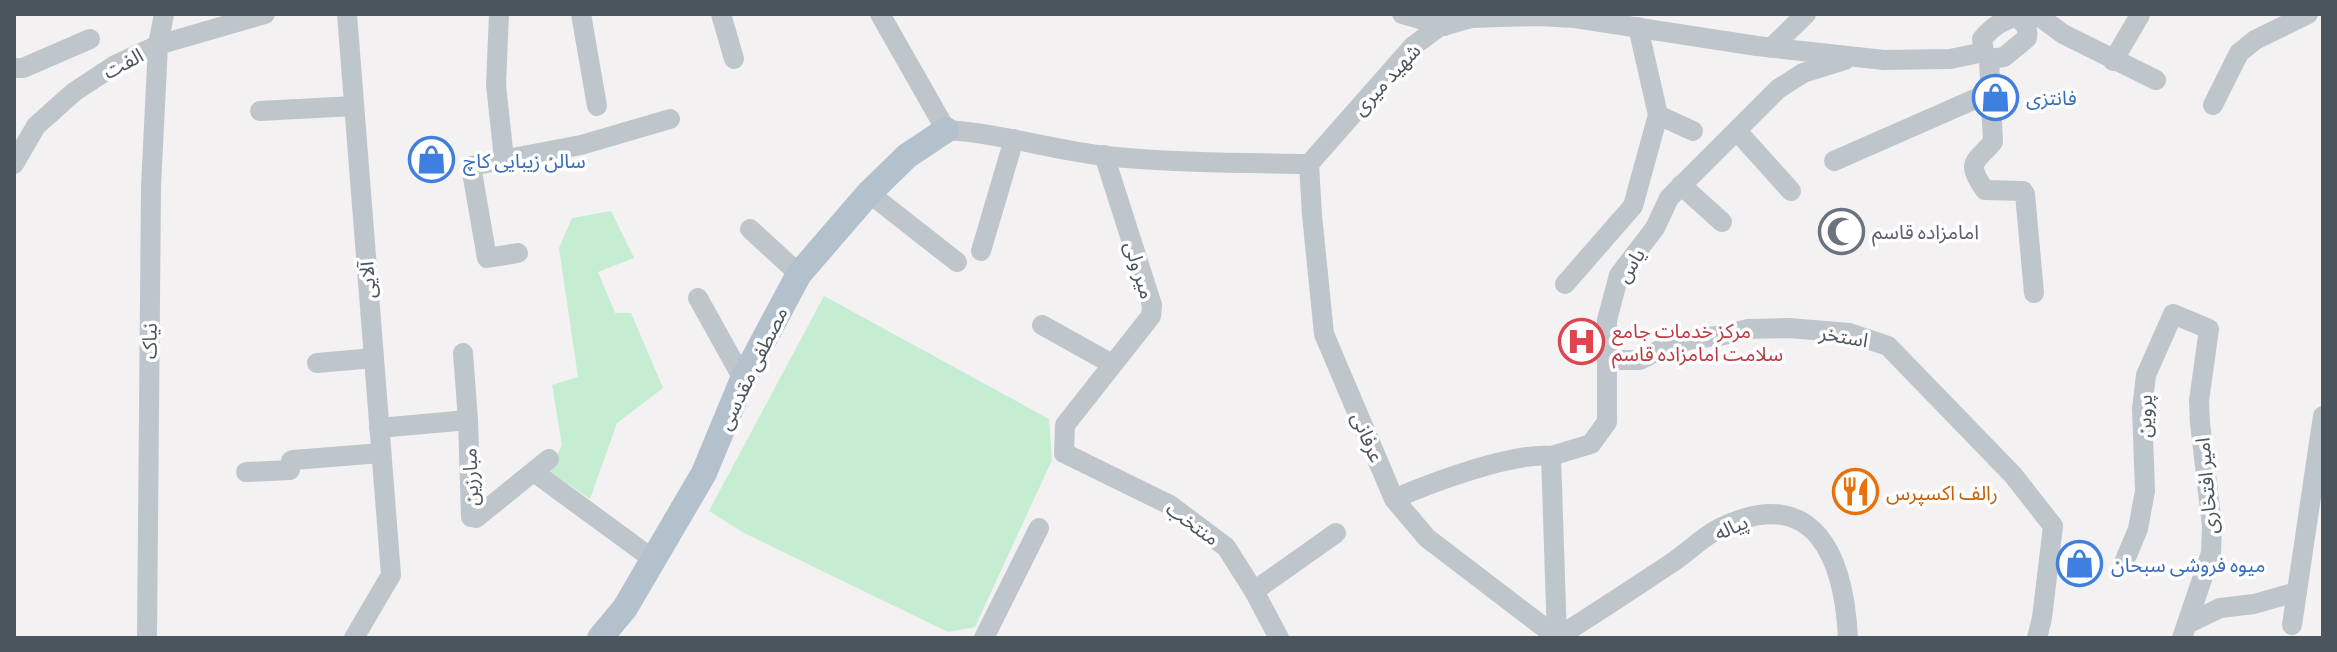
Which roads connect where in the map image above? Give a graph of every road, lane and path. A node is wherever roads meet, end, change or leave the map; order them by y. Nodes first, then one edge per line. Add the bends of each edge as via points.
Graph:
1 (164, 14) edge
2 (265, 14) edge
3 (347, 14) edge
4 (499, 14) edge
5 (581, 14) edge
6 (721, 14) edge
7 (880, 14) edge
8 (1402, 14) edge
9 (1806, 14) edge
10 (2140, 15) edge
11 (1576, 16) edge
12 (2025, 16) edge
13 (2303, 17) edge
14 (1444, 26) junction
15 (1638, 27) junction
16 (90, 39) dead end
17 (158, 45) junction
18 (1771, 48) junction
19 (1987, 56) junction
20 (1856, 57) junction
21 (734, 59) dead end
22 (2113, 61) junction
23 (14, 68) edge
24 (2156, 80) dead end
25 (1991, 92) junction
26 (2213, 105) dead end
27 (354, 106) junction
28 (597, 106) dead end
29 (260, 111) dead end
30 (1658, 115) junction
31 (670, 119) dead end
32 (946, 130) junction
33 (1693, 131) dead end
34 (1737, 131) junction
35 (1014, 139) junction
36 (1104, 155) junction
37 (504, 159) junction
38 (1834, 161) dead end
39 (14, 164) edge
40 (1309, 164) junction
41 (1681, 185) junction
42 (1791, 191) dead end
43 (869, 193) junction
44 (1633, 206) junction
45 (1722, 222) dead end
46 (1655, 228) junction
47 (750, 229) dead end
48 (981, 251) dead end
49 (518, 253) dead end
50 (957, 262) dead end
51 (799, 274) junction
52 (1565, 284) dead end
53 (2034, 293) dead end
54 (698, 298) dead end
55 (1042, 325) dead end
56 (2209, 329) joint
57 (463, 353) dead end
58 (374, 358) junction
59 (1608, 360) junction
60 (317, 363) dead end
61 (1112, 364) junction
62 (743, 379) junction
63 (2323, 416) edge
64 (468, 420) junction
65 (2323, 423) edge
66 (379, 428) junction
67 (381, 453) junction
68 (1064, 453) joint
69 (1551, 456) junction
70 (246, 472) dead end
71 (1394, 499) junction
72 (1039, 528) dead end
73 (1336, 533) dead end
74 (654, 560) junction
75 (2125, 560) dead end
76 (1254, 591) junction
77 (2296, 592) junction
78 (2292, 625) dead end
79 (2184, 631) edge
80 (147, 638) edge
81 (354, 638) edge
82 (600, 638) edge
83 (984, 638) edge
84 (1279, 638) edge
85 (1557, 638) edge
86 (1848, 638) edge
87 (2037, 638) edge

1 - 17 street, نیاک
2 - 17 street, الفت
3 - 27 street, آلایی
4 - 37 street via 496,85
5 - 28 street
6 - 21 street
7 - 32 street
8 - 14 street
9 - 18 street
10 - 22 street
11 - 14 street, شهید میری via 1471,18
11 - 15 street, شهید میری
12 - 19 street via 2006,19 1987,33 1982,39
12 - 19 street, شهید میری via 2027,38 2004,57
12 - 22 street
13 - 26 street via 2239,53
14 - 40 street, شهید میری via 1413,46
15 - 18 street, شهید میری
15 - 30 street
16 - 23 street
17 - 39 street, الفت via 74,92 36,126
17 - 80 street, نیاک via 151,186
18 - 20 street, شهید میری
19 - 20 street, شهید میری
19 - 25 street
20 - 34 street, یاس via 1803,73 1778,89
22 - 24 street
25 - 38 street
25 - 53 street via 1993,142 1973,168 1985,190 2025,194
27 - 29 street
27 - 58 street, آلایی
30 - 33 street
30 - 44 street
31 - 37 street via 581,145
32 - 35 street
32 - 43 main road, مصطفی مقدسی via 907,156
34 - 41 street, یاس
34 - 42 street
35 - 36 street
35 - 48 street
36 - 40 street
36 - 61 street, میر ولی via 1152,305 1151,316
37 - 49 street via 471,166 487,258
40 - 71 street, عرفانی via 1324,334
41 - 45 street
41 - 46 street, یاس
43 - 50 street
43 - 51 main road, مصطفی مقدسی
44 - 46 street
44 - 52 street
46 - 59 street, یاس via 1619,275 1607,320
47 - 51 street
51 - 62 main road, مصطفی مقدسی
54 - 62 street
55 - 61 street
56 - 75 street, پروین via 2173,314 2146,375 2145,491
56 - 79 street, امیر افتخاری via 2199,412 2211,553
57 - 64 street, مبارزین
58 - 60 street
58 - 66 street, آلایی
59 - 69 street, یاس via 1607,422 1591,444
59 - 87 street, استخر via 1640,360 1665,347 1748,329 1849,333 1888,346 2013,475 2053,526
61 - 68 street, میر ولی via 1065,425
62 - 74 main road, مصطفی مقدسی via 704,473
63 - 65 street
64 - 66 street
64 - 74 street, مبارزین via 471,517 541,466
65 - 77 street
66 - 67 street, آلایی
67 - 70 street via 293,460 289,470
67 - 81 street, آلایی via 391,575
68 - 76 street, منتخب via 1170,505 1226,547
69 - 71 street, یاس via 1510,460
69 - 85 street
71 - 85 street, عرفانی via 1427,538
72 - 83 street
73 - 76 street
74 - 82 main road, مصطفی مقدسی
76 - 84 street, منتخب
77 - 78 street
77 - 79 street via 2220,608
85 - 86 street, پیاله via 1718,529 1752,516 1783,514 1801,520 1825,544 1840,580

